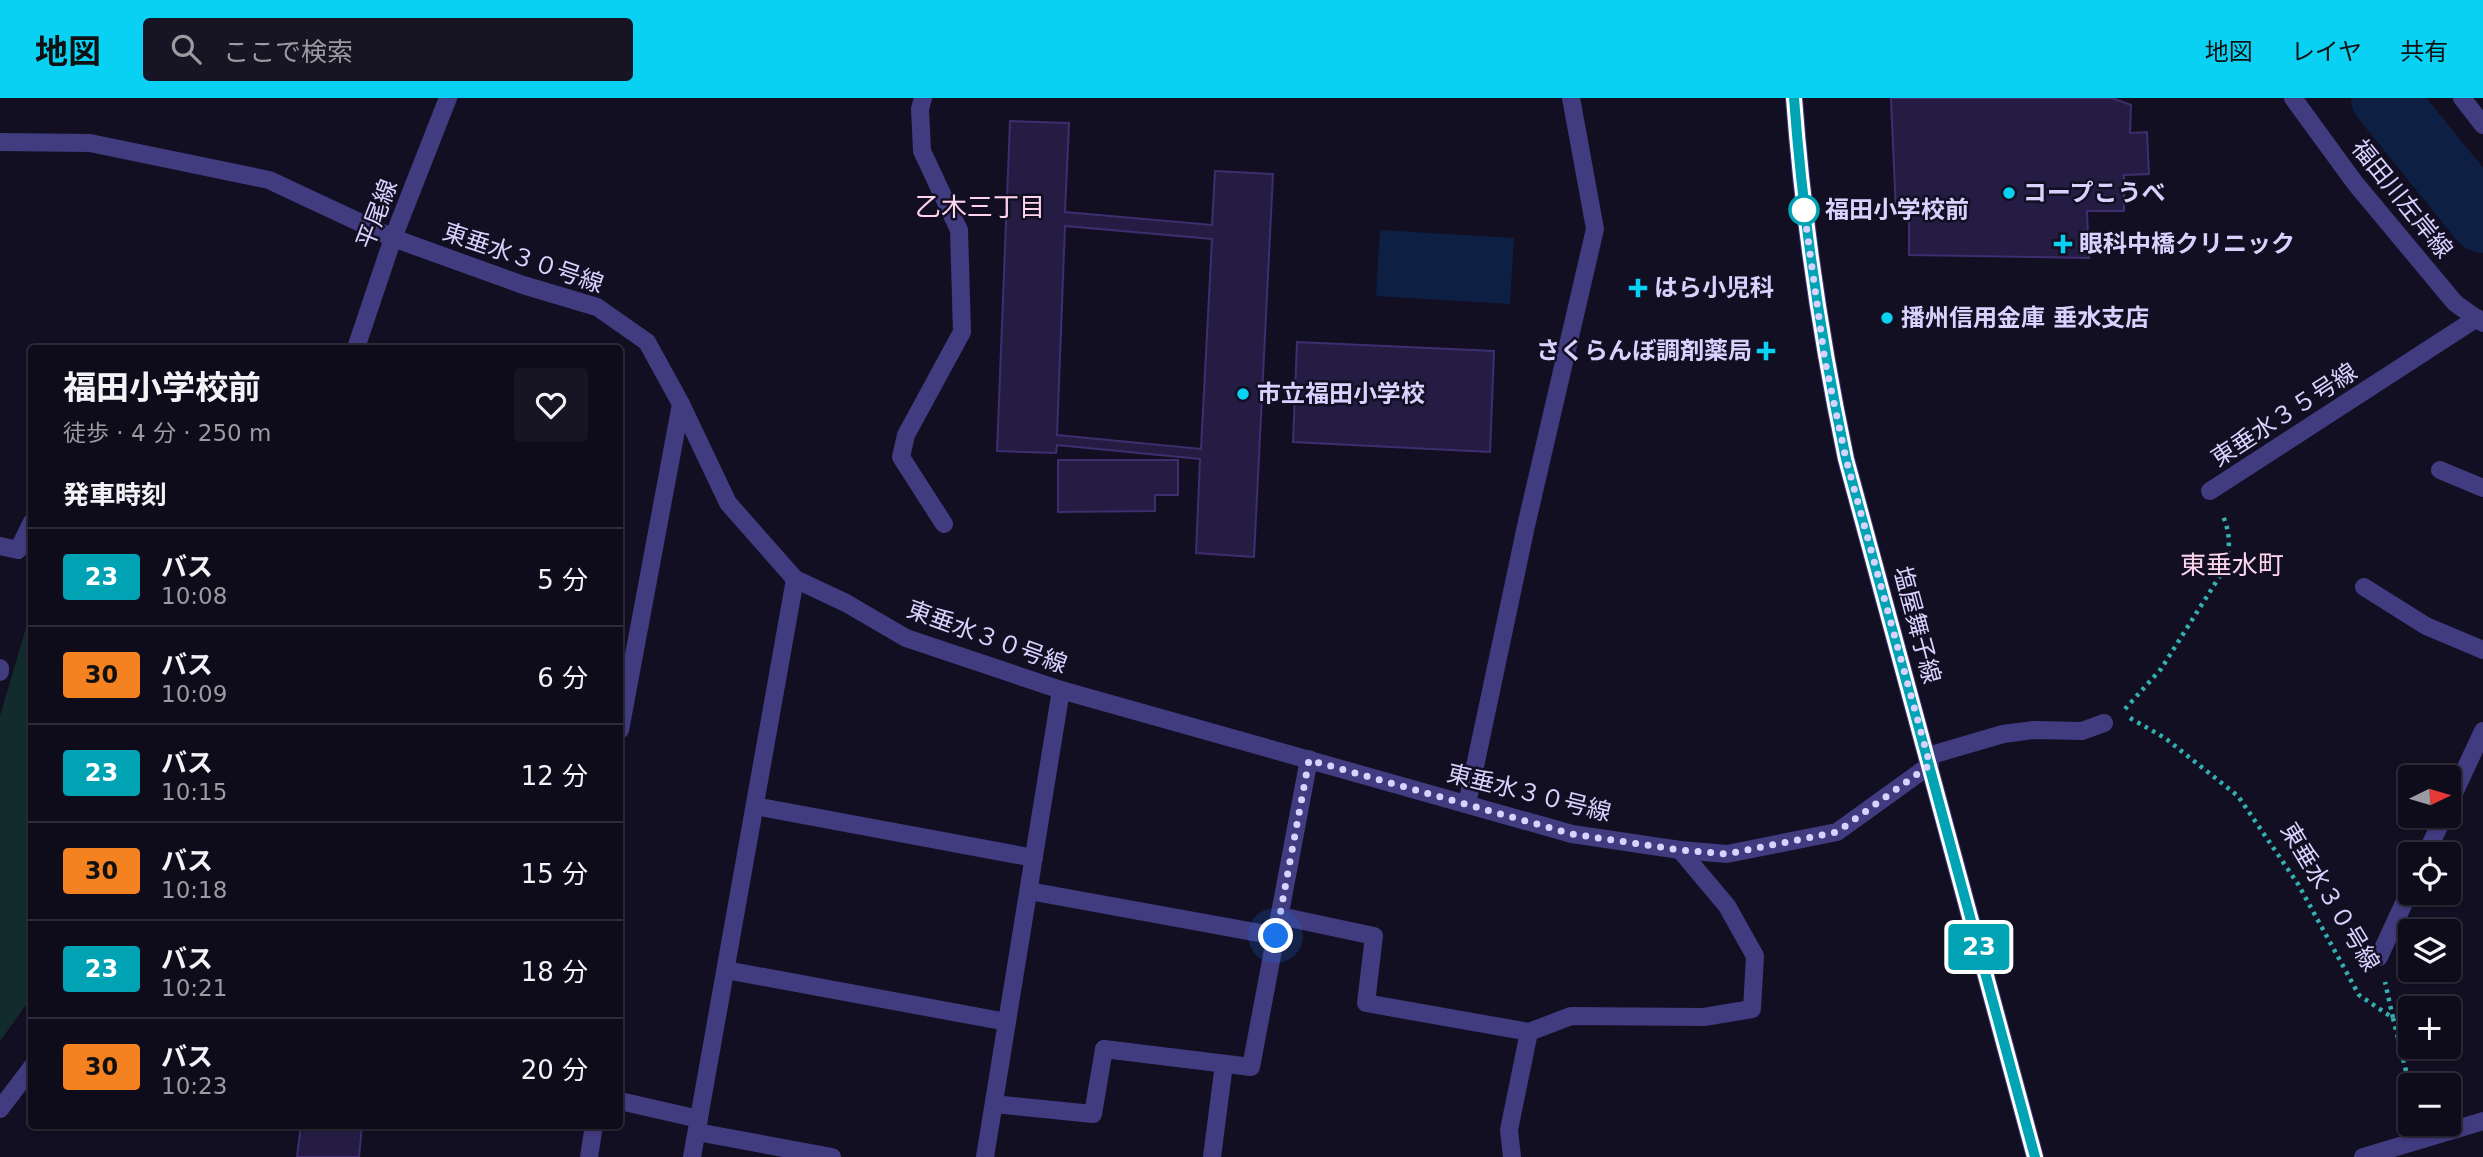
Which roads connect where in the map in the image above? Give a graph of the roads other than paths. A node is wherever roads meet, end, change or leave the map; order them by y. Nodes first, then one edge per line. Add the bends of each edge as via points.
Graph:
1 (448, 98) edge
2 (923, 98) edge
3 (1571, 98) edge
4 (1794, 98) edge
5 (2293, 98) edge
6 (2462, 98) edge
7 (2483, 125) edge
8 (0, 142) edge
9 (393, 238) junction
10 (2480, 321) edge
11 (357, 345) edge
12 (681, 404) junction
13 (2441, 470) dead end
14 (2483, 488) edge
15 (2210, 491) road end
16 (944, 524) dead end
17 (28, 530) edge
18 (0, 546) edge
19 (795, 579) junction
20 (2364, 587) dead end
21 (2483, 650) edge
22 (1061, 690) junction
23 (623, 714) edge
24 (2104, 723) dead end
25 (2483, 731) edge
26 (1309, 760) junction
27 (1929, 761) junction
28 (2461, 778) edge
29 (1467, 804) junction
30 (755, 806) junction
31 (1680, 850) junction
32 (1034, 858) junction
33 (1029, 891) junction
34 (2403, 905) edge
35 (1280, 916) junction
36 (1276, 936) junction
37 (2379, 957) road end
38 (726, 970) junction
39 (1007, 1022) junction
40 (1529, 1032) junction
41 (1224, 1064) junction
42 (28, 1072) edge
43 (623, 1102) edge
44 (994, 1104) junction
45 (0, 1109) edge
46 (2483, 1121) edge
47 (698, 1126) junction
48 (593, 1129) edge
49 (589, 1157) edge
50 (692, 1157) edge
51 (832, 1157) edge
52 (985, 1157) edge
53 (1212, 1157) edge
54 (1512, 1157) edge
55 (2035, 1157) edge
56 (2363, 1157) edge

1 - 9 street, 平尾線
2 - 16 street via 922,151 959,230 962,332 906,435 901,457
3 - 29 street via 1595,229
4 - 27 street, 塩屋舞子線 via 1801,188 1825,361 1846,459
5 - 10 street, 福田川左岸線 via 2354,183 2455,303
6 - 7 street
8 - 9 street, 東垂水３０号線 via 90,143 269,180
9 - 11 street, 平尾線
9 - 12 street, 東垂水３０号線 via 597,307 647,342
10 - 15 street, 東垂水３５号線
12 - 19 street, 東垂水３０号線 via 728,502
12 - 23 street
13 - 14 street
17 - 18 street via 18,550
19 - 22 street, 東垂水３０号線 via 906,638
19 - 30 street
20 - 21 street via 2426,626
22 - 26 street, 東垂水３０号線
22 - 32 street
24 - 27 street, 東垂水３０号線 via 2082,731 2003,734
25 - 28 street
26 - 29 street, 東垂水３０号線
26 - 35 street
27 - 31 street, 東垂水３０号線 via 1837,832 1727,854
27 - 55 street, 塩屋舞子線
29 - 31 street, 東垂水３０号線 via 1572,834
30 - 32 street
30 - 38 street
31 - 40 street via 1727,906 1755,956 1752,1009 1704,1017 1571,1016
32 - 33 street
33 - 36 street
33 - 39 street
34 - 37 street, 東垂水３０号線
35 - 36 street
35 - 40 street via 1374,936 1366,1003
36 - 41 street via 1251,1068
38 - 39 street
38 - 47 street
39 - 44 street
40 - 54 street via 1509,1130
41 - 44 street via 1104,1049 1093,1114
41 - 53 street
42 - 45 street
43 - 47 street
44 - 52 street
46 - 56 street
47 - 50 street
47 - 51 street
48 - 49 street

